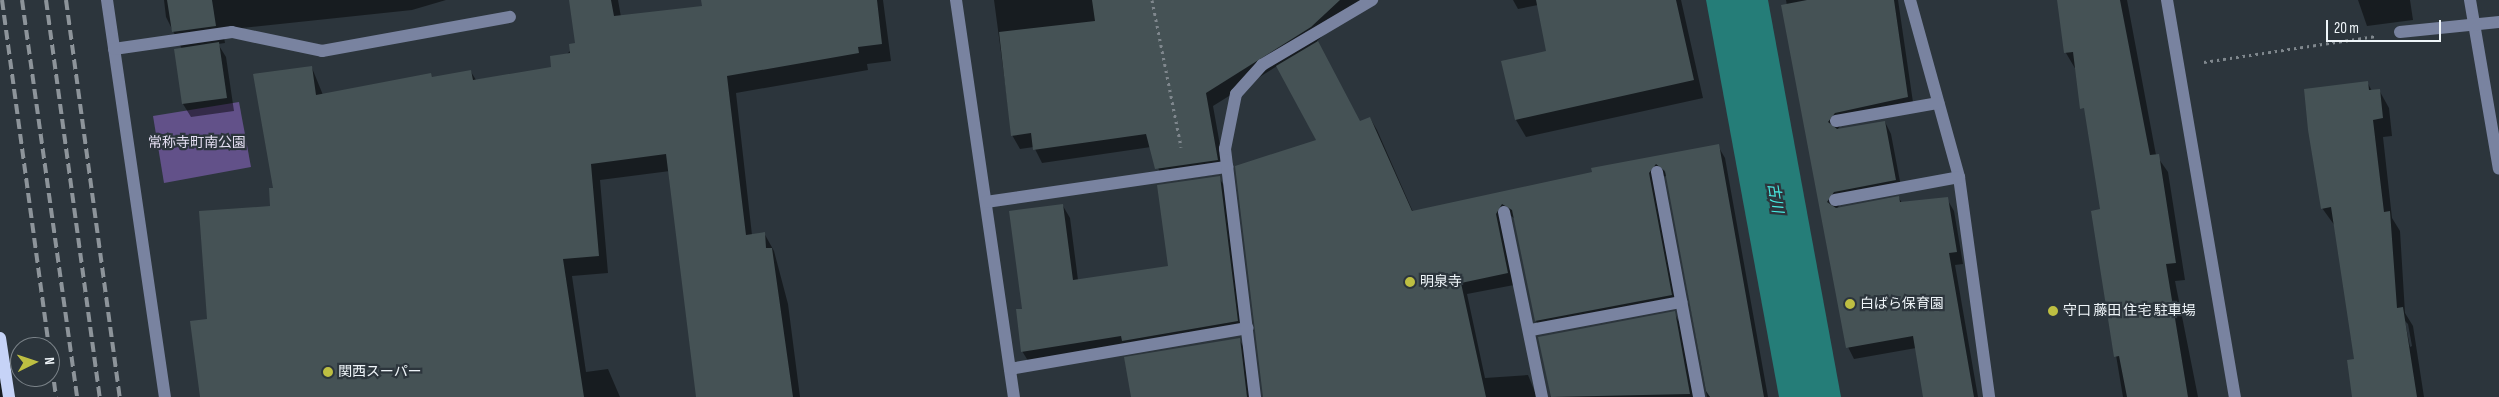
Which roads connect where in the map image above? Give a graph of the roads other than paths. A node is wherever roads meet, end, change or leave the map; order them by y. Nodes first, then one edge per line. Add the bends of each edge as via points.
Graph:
1 (106, 0) edge
2 (956, 0) edge
3 (1372, 0) edge
4 (1910, 0) edge
5 (2167, 0) edge
6 (2470, 0) edge
7 (510, 17) dead end
8 (2499, 22) edge
9 (2474, 27) junction
10 (2400, 32) road end
11 (114, 49) junction
12 (1938, 103) junction
13 (1836, 121) dead end
14 (1227, 167) junction
15 (2499, 169) edge
16 (1658, 172) dead end
17 (1959, 176) junction
18 (1835, 200) dead end
19 (986, 202) junction
20 (1504, 212) dead end
21 (1681, 302) junction
22 (1247, 328) junction
23 (1531, 330) junction
24 (0, 339) edge
25 (1010, 369) junction
26 (9, 397) edge
27 (165, 397) edge
28 (1014, 397) edge
29 (1255, 397) edge
30 (1542, 397) edge
31 (1699, 397) edge
32 (1989, 397) edge
33 (2235, 397) edge

1 - 11 street
2 - 19 street
3 - 14 street via 1262,65 1236,94 1225,149
4 - 12 street
5 - 33 street
6 - 9 street
7 - 11 street via 322,51 232,32
8 - 9 street
9 - 10 street
9 - 15 street
11 - 27 street
12 - 13 street
12 - 17 street
14 - 19 street
14 - 22 street
16 - 21 street
17 - 18 street
17 - 32 street
19 - 25 street
20 - 23 street
21 - 23 street
21 - 31 street
22 - 25 street
22 - 29 street
23 - 30 street
24 - 26 main road
25 - 28 street

